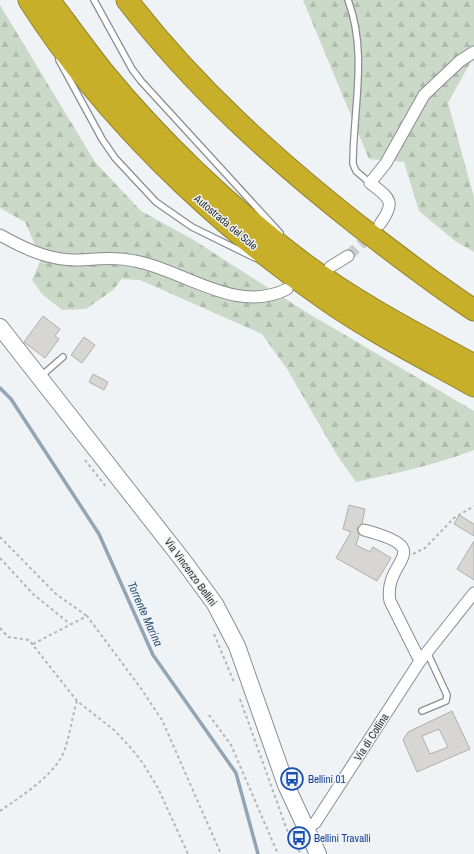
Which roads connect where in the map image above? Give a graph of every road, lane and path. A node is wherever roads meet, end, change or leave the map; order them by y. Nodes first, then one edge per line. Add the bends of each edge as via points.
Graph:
1 (29, 0) edge
2 (49, 0) edge
3 (94, 0) edge
4 (127, 0) edge
5 (348, 0) edge
6 (474, 52) edge
7 (56, 57) dead end
8 (370, 183) junction
9 (380, 224) tunnel mouth
10 (0, 235) edge
11 (285, 239) dead end
12 (290, 244) dead end
13 (348, 256) tunnel mouth
14 (258, 260) dead end
15 (322, 269) junction
16 (288, 285) dead end
17 (474, 310) edge
18 (353, 325) dead end
19 (0, 327) edge
20 (388, 338) junction
21 (63, 357) dead end
22 (474, 365) edge
23 (40, 377) junction
24 (474, 386) edge
25 (83, 457) dead end
26 (110, 492) dead end
27 (474, 506) edge
28 (364, 530) dead end
29 (0, 537) edge
30 (404, 556) junction
31 (0, 558) edge
32 (474, 593) edge
33 (86, 616) junction
34 (71, 625) junction
35 (0, 628) edge
36 (212, 629) dead end
37 (32, 644) junction
38 (427, 652) junction
39 (420, 661) junction
40 (235, 684) dead end
41 (240, 698) dead end
42 (77, 701) junction
43 (422, 712) dead end
44 (209, 715) dead end
45 (0, 811) edge
46 (305, 828) junction
47 (188, 854) edge
48 (221, 854) edge
49 (278, 854) edge
50 (301, 854) edge
51 (318, 854) edge

1 - 20 highway, Autostrada del Sole via 84,78 195,196 286,271 326,300
2 - 15 highway, Autostrada del Sole via 139,113 191,166 268,236
3 - 11 lane via 141,82
4 - 17 highway via 194,81 258,140 333,206 442,289
5 - 8 lane via 356,28 359,67 354,164 356,171
6 - 8 street via 460,61 424,95 386,163
7 - 14 lane via 106,145 125,170 156,202 192,227
8 - 9 street via 390,202 390,210
10 - 16 street via 30,252 63,260 114,258 135,261 211,288 244,296 271,295
12 - 15 lane
13 - 15 street
15 - 22 highway, Autostrada del Sole via 399,325
18 - 20 lane
19 - 23 main road, Via Vincenzo Bellini
20 - 24 highway, Autostrada del Sole
21 - 23 lane
23 - 46 main road, Via Vincenzo Bellini via 215,604 237,646 286,785
25 - 26 path
27 - 30 path via 454,518 424,548
28 - 30 street via 386,535 399,542 404,548
29 - 33 path via 56,594
30 - 39 street via 388,591 390,601
31 - 34 path via 33,594
32 - 38 street, Via di Collina
33 - 34 path
33 - 48 path via 162,720
34 - 37 path
35 - 37 path via 8,637 29,640
36 - 40 path
37 - 42 path
38 - 39 street, Via di Collina
38 - 43 lane via 447,695 446,701
39 - 46 street, Via di Collina via 315,823
41 - 50 path via 287,830
42 - 45 path via 64,750 54,766 34,788
42 - 47 path via 114,730 142,762 158,788
44 - 49 path via 231,745
46 - 51 main road, Via Vincenzo Bellini

